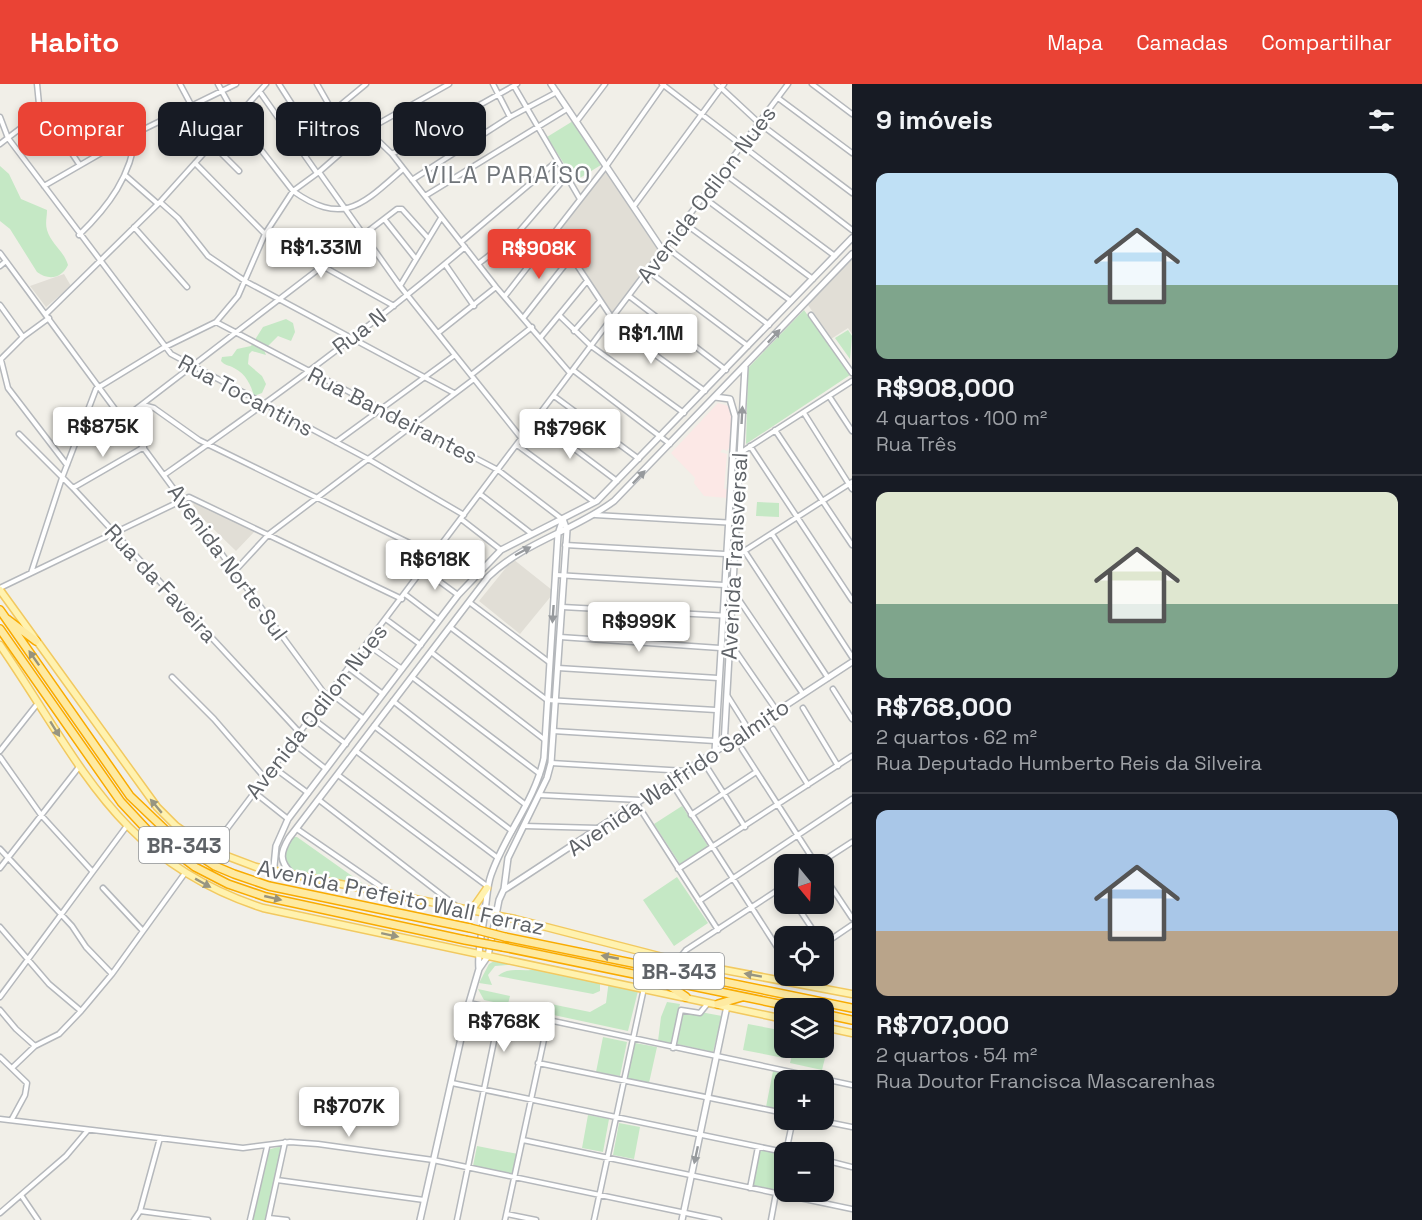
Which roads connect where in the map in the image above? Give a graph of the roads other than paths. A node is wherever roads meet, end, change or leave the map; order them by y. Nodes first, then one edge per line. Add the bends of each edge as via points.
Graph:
1 (37, 84) edge
2 (180, 84) edge
3 (218, 84) edge
4 (236, 84) edge
5 (266, 84) edge
6 (279, 84) edge
7 (316, 84) edge
8 (449, 84) edge
9 (493, 84) edge
10 (551, 84) edge
11 (605, 84) edge
12 (663, 84) edge
13 (788, 84) edge
14 (812, 84) edge
15 (364, 85) edge
16 (516, 85) edge
17 (721, 85) edge
18 (221, 91) junction
19 (260, 92) junction
20 (557, 92) junction
21 (498, 94) junction
22 (777, 98) junction
23 (39, 102) edge
24 (188, 102) edge
25 (198, 102) edge
26 (227, 102) edge
27 (251, 102) edge
28 (290, 102) edge
29 (327, 102) edge
30 (346, 102) edge
31 (527, 108) junction
32 (568, 108) junction
33 (701, 114) junction
34 (852, 114) edge
35 (0, 117) edge
36 (510, 117) junction
37 (381, 122) edge
38 (577, 122) junction
39 (759, 123) junction
40 (537, 128) junction
41 (18, 130) edge
42 (8, 138) junction
43 (381, 143) edge
44 (0, 144) edge
45 (741, 147) junction
46 (852, 153) edge
47 (264, 154) edge
48 (392, 154) junction
49 (74, 156) edge
50 (94, 156) edge
51 (132, 156) edge
52 (201, 156) edge
53 (224, 156) edge
54 (337, 156) edge
55 (557, 161) junction
56 (195, 163) junction
57 (80, 164) junction
58 (607, 165) junction
59 (403, 169) junction
60 (239, 171) dead end
61 (722, 172) junction
62 (318, 173) junction
63 (126, 176) junction
64 (566, 177) junction
65 (412, 180) junction
66 (44, 186) junction
67 (293, 191) junction
68 (852, 193) edge
69 (424, 196) junction
70 (703, 197) junction
71 (580, 199) junction
72 (159, 203) junction
73 (634, 207) junction
74 (347, 210) junction
75 (441, 218) junction
76 (385, 219) junction
77 (684, 223) junction
78 (134, 227) junction
79 (852, 230) edge
80 (555, 232) junction
81 (265, 234) junction
82 (79, 235) junction
83 (365, 235) junction
84 (428, 238) junction
85 (852, 238) edge
86 (460, 242) junction
87 (465, 247) junction
88 (664, 249) junction
89 (0, 253) edge
90 (852, 254) edge
91 (835, 256) junction
92 (571, 257) junction
93 (416, 259) junction
94 (6, 261) junction
95 (98, 262) junction
96 (445, 264) junction
97 (478, 264) junction
98 (321, 265) junction
99 (0, 266) edge
100 (648, 271) junction
101 (813, 279) junction
102 (245, 281) junction
103 (587, 281) junction
104 (400, 286) junction
105 (187, 287) dead end
106 (496, 287) junction
107 (802, 291) junction
108 (407, 295) junction
109 (505, 296) junction
110 (629, 297) junction
111 (810, 298) junction
112 (277, 299) junction
113 (600, 301) junction
114 (791, 301) junction
115 (0, 305) edge
116 (394, 306) junction
117 (474, 306) junction
118 (811, 315) dead end
119 (47, 316) junction
120 (560, 316) junction
121 (524, 317) junction
122 (611, 320) junction
123 (216, 322) junction
124 (770, 325) junction
125 (532, 327) junction
126 (574, 331) junction
127 (234, 333) junction
128 (438, 333) junction
129 (23, 337) junction
130 (350, 337) junction
131 (541, 338) junction
132 (591, 346) junction
133 (749, 347) junction
134 (164, 348) junction
135 (455, 355) junction
136 (1, 357) edge
137 (194, 367) junction
138 (745, 367) junction
139 (307, 370) junction
140 (726, 370) junction
141 (571, 372) junction
142 (852, 373) edge
143 (426, 377) junction
144 (472, 377) junction
145 (852, 381) edge
146 (100, 386) junction
147 (705, 391) junction
148 (454, 393) junction
149 (554, 396) junction
150 (829, 396) junction
151 (715, 397) junction
152 (263, 404) junction
153 (143, 405) junction
154 (378, 409) junction
155 (684, 413) junction
156 (804, 413) junction
157 (123, 419) junction
158 (536, 420) junction
159 (677, 420) junction
160 (411, 426) junction
161 (686, 428) junction
162 (775, 430) junction
163 (852, 431) edge
164 (19, 434) dead end
165 (661, 436) junction
166 (522, 439) junction
167 (336, 442) junction
168 (208, 444) junction
169 (670, 444) junction
170 (517, 445) junction
171 (750, 446) junction
172 (144, 447) junction
173 (740, 453) junction
174 (368, 459) junction
175 (639, 459) junction
176 (67, 465) junction
177 (498, 470) junction
178 (164, 475) junction
179 (62, 478) junction
180 (617, 482) junction
181 (850, 483) edge
182 (73, 488) junction
183 (852, 489) edge
184 (480, 494) junction
185 (318, 497) junction
186 (180, 499) junction
187 (823, 501) junction
188 (594, 502) junction
189 (594, 515) junction
190 (462, 517) junction
191 (797, 518) junction
192 (563, 519) junction
193 (728, 523) junction
194 (736, 523) junction
195 (567, 530) junction
196 (115, 533) junction
197 (269, 534) junction
198 (532, 534) junction
199 (558, 534) junction
200 (772, 534) junction
201 (736, 537) junction
202 (441, 544) junction
203 (565, 545) junction
204 (852, 545) edge
205 (501, 550) junction
206 (745, 551) junction
207 (725, 554) junction
208 (434, 555) junction
209 (735, 557) junction
210 (424, 570) junction
211 (234, 572) junction
212 (478, 572) junction
213 (30, 573) junction
214 (556, 575) junction
215 (563, 576) junction
216 (724, 585) junction
217 (0, 589) edge
218 (732, 590) junction
219 (458, 595) junction
220 (404, 597) junction
221 (852, 600) edge
222 (468, 602) junction
223 (562, 607) junction
224 (0, 610) edge
225 (722, 616) junction
226 (731, 616) junction
227 (5, 618) junction
228 (387, 620) junction
229 (439, 620) junction
230 (450, 627) junction
231 (0, 629) edge
232 (430, 633) junction
233 (560, 637) junction
234 (440, 639) junction
235 (36, 640) junction
236 (730, 642) junction
237 (0, 645) edge
238 (368, 645) junction
239 (421, 645) junction
240 (720, 648) junction
241 (431, 652) junction
242 (852, 657) edge
243 (550, 662) junction
244 (852, 662) edge
245 (558, 668) junction
246 (350, 669) junction
247 (402, 669) junction
248 (172, 677) dead end
249 (412, 677) junction
250 (718, 678) junction
251 (828, 678) junction
252 (833, 688) dead end
253 (383, 694) junction
254 (803, 694) junction
255 (329, 695) junction
256 (727, 695) junction
257 (548, 700) junction
258 (556, 700) junction
259 (393, 701) junction
260 (38, 703) junction
261 (802, 708) dead end
262 (716, 710) junction
263 (777, 711) junction
264 (312, 718) junction
265 (364, 719) junction
266 (852, 719) edge
267 (374, 726) junction
268 (749, 729) junction
269 (772, 729) dead end
270 (553, 731) junction
271 (300, 733) junction
272 (545, 740) junction
273 (715, 741) junction
274 (293, 743) junction
275 (346, 744) junction
276 (724, 746) junction
277 (742, 749) dead end
278 (0, 751) edge
279 (356, 751) junction
280 (715, 752) junction
281 (852, 756) edge
282 (0, 757) edge
283 (703, 761) junction
284 (550, 763) junction
285 (273, 766) junction
286 (838, 766) junction
287 (79, 767) junction
288 (326, 769) junction
289 (686, 771) junction
290 (756, 772) junction
291 (338, 775) junction
292 (540, 775) junction
293 (266, 778) junction
294 (671, 782) junction
295 (808, 785) junction
296 (254, 792) junction
297 (308, 793) junction
298 (723, 794) junction
299 (539, 795) junction
300 (852, 799) edge
301 (319, 800) junction
302 (642, 800) junction
303 (636, 804) junction
304 (527, 805) junction
305 (777, 806) junction
306 (41, 815) junction
307 (691, 815) junction
308 (288, 819) junction
309 (523, 826) junction
310 (126, 827) junction
311 (745, 827) junction
312 (600, 828) junction
313 (297, 829) junction
314 (282, 831) junction
315 (513, 832) junction
316 (796, 835) junction
317 (289, 838) junction
318 (850, 843) edge
319 (712, 848) junction
320 (0, 849) edge
321 (211, 850) junction
322 (852, 852) edge
323 (810, 854) edge
324 (833, 854) edge
325 (7, 858) junction
326 (498, 858) junction
327 (0, 868) edge
328 (678, 869) junction
329 (92, 871) junction
330 (270, 871) junction
331 (185, 873) junction
332 (293, 876) junction
333 (732, 878) junction
334 (503, 882) junction
335 (488, 886) junction
336 (103, 888) dead end
337 (834, 891) edge
338 (503, 892) junction
339 (774, 894) edge
340 (395, 897) junction
341 (699, 901) junction
342 (752, 908) junction
343 (460, 909) junction
344 (471, 911) junction
345 (485, 913) junction
346 (496, 915) junction
347 (62, 916) junction
348 (852, 918) edge
349 (852, 925) edge
350 (0, 927) edge
351 (718, 930) junction
352 (143, 931) junction
353 (834, 937) edge
354 (774, 942) edge
355 (477, 954) junction
356 (488, 956) junction
357 (28, 959) junction
358 (682, 962) junction
359 (479, 969) junction
360 (112, 974) junction
361 (774, 976) edge
362 (660, 979) junction
363 (819, 986) edge
364 (645, 987) junction
365 (852, 994) edge
366 (0, 997) edge
367 (686, 997) junction
368 (743, 997) junction
369 (708, 1002) junction
370 (774, 1003) edge
371 (469, 1004) junction
372 (718, 1004) junction
373 (727, 1006) junction
374 (852, 1008) edge
375 (0, 1010) edge
376 (81, 1011) junction
377 (500, 1012) junction
378 (774, 1016) edge
379 (834, 1016) edge
380 (852, 1020) edge
381 (548, 1021) junction
382 (834, 1029) edge
383 (852, 1033) edge
384 (632, 1040) junction
385 (35, 1046) junction
386 (674, 1048) junction
387 (0, 1057) edge
388 (716, 1057) junction
389 (538, 1063) junction
390 (13, 1067) junction
391 (774, 1071) edge
392 (623, 1080) junction
393 (834, 1082) edge
394 (452, 1083) junction
395 (852, 1085) edge
396 (486, 1089) junction
397 (707, 1098) junction
398 (532, 1100) junction
399 (774, 1111) edge
400 (615, 1117) junction
401 (0, 1119) edge
402 (12, 1119) junction
403 (834, 1123) edge
404 (852, 1127) edge
405 (88, 1130) junction
406 (700, 1135) junction
407 (160, 1138) junction
408 (523, 1140) junction
409 (285, 1142) junction
410 (267, 1147) junction
411 (759, 1147) junction
412 (774, 1150) edge
413 (606, 1157) junction
414 (434, 1161) junction
415 (834, 1162) edge
416 (852, 1167) edge
417 (468, 1168) junction
418 (691, 1176) junction
419 (514, 1177) junction
420 (277, 1180) junction
421 (750, 1188) junction
422 (774, 1193) edge
423 (599, 1195) junction
424 (21, 1196) junction
425 (424, 1200) junction
426 (774, 1202) edge
427 (820, 1202) edge
428 (852, 1209) edge
429 (140, 1211) junction
430 (0, 1213) edge
431 (684, 1213) junction
432 (507, 1214) junction
433 (268, 1219) edge
434 (38, 1220) edge
435 (134, 1220) edge
436 (208, 1220) edge
437 (250, 1220) edge
438 (286, 1220) edge
439 (420, 1220) edge
440 (457, 1220) edge
441 (506, 1220) edge
442 (536, 1220) edge
443 (594, 1220) edge
444 (682, 1220) edge
445 (719, 1220) edge
446 (771, 1220) edge

1 - 23 street
2 - 24 street
3 - 18 street
4 - 18 street
5 - 19 street
6 - 28 street
7 - 29 street
8 - 37 street
9 - 21 street
10 - 20 street
11 - 38 street
12 - 33 street
12 - 58 street
13 - 22 street, Avenida Odilon Nues
14 - 34 street
15 - 30 street
16 - 21 street
16 - 31 street
17 - 33 street
17 - 39 street
18 - 25 street
18 - 26 street
19 - 27 street
19 - 62 street
20 - 31 street
20 - 32 street
21 - 36 street
21 - 48 street
22 - 39 street, Avenida Odilon Nues
22 - 46 street
31 - 36 street
31 - 40 street
32 - 38 street
32 - 40 street
33 - 45 street
33 - 73 street
35 - 42 street, Rua Tocantins
36 - 65 street
38 - 58 street
39 - 45 street, Avenida Odilon Nues
39 - 68 street
40 - 55 street
40 - 69 street
41 - 42 street
42 - 44 street
42 - 66 street, Rua Tocantins
43 - 48 street
45 - 61 street, Avenida Odilon Nues
45 - 79 street
47 - 67 street
48 - 59 street
49 - 57 street
50 - 57 street
51 - 63 street
52 - 56 street
53 - 60 street
54 - 62 street
55 - 64 street
55 - 86 street
56 - 72 street
56 - 81 street
57 - 66 street
58 - 71 street
58 - 73 street
59 - 65 street
59 - 74 street
61 - 70 street, Avenida Odilon Nues
61 - 91 street
62 - 67 street
62 - 74 street
63 - 72 street
63 - 82 street via 109,203
64 - 71 street
64 - 97 street via 516,235
65 - 69 street
66 - 82 street, Rua Tocantins
67 - 74 street via 321,206
67 - 81 street
69 - 75 street
70 - 77 street, Avenida Odilon Nues
70 - 101 street
71 - 80 street
72 - 78 street
72 - 102 street via 178,218 207,256
73 - 88 street
74 - 83 street
75 - 84 street
75 - 86 street
76 - 83 street
76 - 84 street via 400,208
76 - 93 street
77 - 88 street, Avenida Odilon Nues
77 - 114 street
78 - 95 street
78 - 105 street
80 - 92 street
80 - 109 street
81 - 98 street
81 - 102 street
82 - 95 street, Rua Tocantins
83 - 98 street
83 - 104 street
84 - 93 street
85 - 91 street
86 - 87 street
87 - 96 street, Rua N
87 - 97 street
88 - 100 street, Avenida Odilon Nues
88 - 124 street
89 - 94 street, Avenida Norte Sul
90 - 111 street
91 - 101 street
92 - 103 street
92 - 121 street
93 - 104 street
94 - 99 street
94 - 119 street, Avenida Norte Sul
95 - 119 street
95 - 134 street, Rua Tocantins
96 - 108 street, Rua N
96 - 117 street
97 - 106 street
98 - 112 street
98 - 116 street
100 - 110 street, Avenida Odilon Nues
100 - 133 street
101 - 107 street
102 - 112 street
102 - 123 street via 229,310
103 - 113 street
103 - 120 street
104 - 108 street
106 - 109 street
106 - 117 street
107 - 111 street
107 - 114 street
108 - 116 street, Rua N
108 - 128 street
109 - 121 street
110 - 122 street, Avenida Odilon Nues
110 - 140 street
138 -> 111 street
112 - 127 street
112 - 130 street
113 - 122 street
113 - 126 street
114 - 124 street
115 - 129 street
116 - 130 street, Rua N
117 - 128 street
118 - 142 street
119 - 129 street
119 - 146 street, Avenida Norte Sul
120 - 126 street
120 - 131 street
121 - 125 street
122 - 132 street, Avenida Odilon Nues
122 - 147 street
123 - 127 street, Rua Bandeirantes
123 - 134 street
124 - 133 street
125 - 131 street
125 - 144 street
126 - 132 street
127 - 137 street
127 - 139 street, Rua Bandeirantes
128 - 135 street
129 - 136 street
130 - 139 street, Rua N
130 - 143 street
131 - 141 street
132 - 141 street, Avenida Odilon Nues
132 - 155 street
133 - 140 street
134 - 137 street, Rua Tocantins
134 - 146 street
135 - 143 street
135 - 144 street
136 - 176 street via 8,388
137 - 152 street, Rua Tocantins
137 - 153 street
138 - 151 street
173 -> 138 street, Avenida Transversal
139 - 152 street, Rua N
139 - 154 street, Rua Bandeirantes
140 - 147 street
141 - 149 street, Avenida Odilon Nues
141 - 165 street
143 - 148 street
143 - 154 street
144 - 148 street
144 - 166 street
145 - 150 street
146 - 157 street, Avenida Norte Sul
146 - 176 street
147 - 155 street
148 - 160 street
149 - 158 street, Avenida Odilon Nues
149 - 175 street
150 - 156 street
150 - 163 street
151 - 161 street
151 - 193 street, Avenida Transversal via 730,399 735,411
152 - 167 street, Rua Tocantins
152 - 168 street, Rua N
153 - 157 street
153 - 168 street via 154,408 186,433
154 - 160 street, Rua Bandeirantes
154 - 167 street
155 - 159 street
156 - 162 street
156 - 181 street
157 - 172 street, Avenida Norte Sul
158 - 166 street, Avenida Odilon Nues
158 - 180 street
159 - 161 street
159 - 165 street
160 - 174 street
160 - 177 street, Rua Bandeirantes
161 - 169 street
162 - 171 street
162 - 187 street
164 - 179 street, Rua da Faveira
165 - 169 street
165 - 175 street
166 - 170 street, Avenida Odilon Nues
167 - 174 street, Rua Tocantins
168 - 178 street, Rua N
168 - 185 street
189 -> 169 street via 626,490
170 - 177 street, Avenida Odilon Nues
170 - 188 street
171 - 173 street
171 - 191 street
172 - 178 street, Avenida Norte Sul
172 - 182 street
173 - 194 street, Avenida Transversal
174 - 185 street
174 - 190 street, Rua Tocantins
175 - 180 street
176 - 179 street
177 - 184 street, Avenida Odilon Nues
177 - 192 street, Rua Bandeirantes
178 - 186 street, Avenida Norte Sul
179 - 182 street, Rua da Faveira
179 - 213 street
180 - 188 street
181 - 183 street
181 - 187 street
182 - 196 street, Rua da Faveira
184 - 190 street, Avenida Odilon Nues
184 - 198 street
185 - 197 street
185 - 208 street
186 - 196 street
186 - 197 street via 192,497
186 - 211 street, Avenida Norte Sul
187 - 191 street
187 - 204 street
188 - 192 street
189 - 193 street
189 - 195 street
190 - 202 street, Avenida Odilon Nues
190 - 205 street, Rua Tocantins
191 - 200 street
191 - 221 street
192 - 195 street
192 - 198 street
192 - 199 street
193 - 194 street
193 - 207 street, Avenida Transversal
194 - 201 street, Avenida Transversal
195 - 199 street
195 - 203 street
196 - 213 street
196 - 271 street, Rua da Faveira
197 - 211 street
197 - 220 street
198 - 205 street
199 - 214 street
222 -> 199 street via 511,557
200 - 206 street
200 - 242 street
201 - 206 street
201 - 209 street, Avenida Transversal
202 - 208 street, Avenida Odilon Nues
202 - 212 street
203 - 207 street
203 - 215 street
205 - 212 street
206 - 209 street
206 - 251 street
207 - 216 street, Avenida Transversal
208 - 210 street, Avenida Odilon Nues
209 - 218 street, Avenida Transversal
210 - 219 street
210 - 220 street, Avenida Odilon Nues
211 - 255 street, Avenida Norte Sul
212 - 219 street
213 - 217 street
214 - 215 street
214 -> 243 street
215 - 216 street
215 - 223 street
216 - 225 street, Avenida Transversal
217 - 235 main road, Avenida Prefeito Wall Ferraz
218 - 226 street, Avenida Transversal
218 - 254 street
219 - 229 street
220 - 228 street, Avenida Odilon Nues
220 - 229 street
222 - 230 street
222 - 243 street
223 - 225 street
223 - 233 street
224 - 227 highway, Avenida Prefeito Wall Ferraz / BR-343
225 - 226 street
225 - 240 street, Avenida Transversal
226 - 236 street, Avenida Transversal
227 - 235 highway
374 -> 227 highway, Avenida Prefeito Wall Ferraz / BR-343, bridge via 269,886 234,874 201,857 156,823 130,796
228 - 238 street, Avenida Odilon Nues
228 - 239 street
229 - 232 street
230 - 234 street
230 - 257 street
231 -> 362 highway, Avenida Prefeito Wall Ferraz / BR-343, bridge via 121,802 148,832 195,867 266,897
232 - 234 street
232 - 239 street
233 - 240 street
233 - 245 street
234 - 241 street
321 -> 235 main road, Avenida Prefeito Wall Ferraz via 156,807
236 - 256 street, Avenida Transversal
236 - 263 street
237 - 260 main road, Avenida Prefeito Wall Ferraz
238 - 246 street, Avenida Odilon Nues
238 - 247 street
239 - 247 street
240 - 250 street, Avenida Transversal
241 - 249 street
241 - 272 street
243 - 257 street
244 - 251 street, Avenida Walfrido Salmito
245 - 250 street
245 - 258 street
246 - 253 street
246 - 255 street, Avenida Odilon Nues
247 - 253 street
248 - 293 street
249 - 259 street
249 - 292 street
250 - 262 street, Avenida Transversal
251 - 254 street, Avenida Walfrido Salmito
252 - 266 street
253 - 265 street
254 - 263 street, Avenida Walfrido Salmito
255 - 264 street, Avenida Odilon Nues
255 - 265 street, Avenida Norte Sul
256 - 268 street
256 - 276 street, Avenida Transversal
257 - 258 street
257 - 272 street
258 - 262 street
258 - 270 street
259 - 267 street
259 - 304 street
260 - 278 street
260 -> 287 main road, Avenida Prefeito Wall Ferraz
261 - 286 street
262 - 273 street, Avenida Transversal
263 - 268 street, Avenida Walfrido Salmito
264 - 271 street, Avenida Odilon Nues
264 - 275 street
265 - 275 street
267 - 279 street
267 - 315 street
268 - 276 street, Avenida Walfrido Salmito
269 - 295 street
270 - 273 street
270 - 284 street
271 - 274 street, Avenida Odilon Nues
272 - 292 street
273 - 280 street, Avenida Transversal
274 - 285 street, Avenida Odilon Nues
274 - 288 street
275 - 288 street
276 - 280 street, Avenida Walfrido Salmito
277 - 290 street
279 - 291 street
279 - 326 street
280 - 283 street, Avenida Walfrido Salmito
281 - 286 street
282 - 306 street
283 - 289 street, Avenida Walfrido Salmito
283 - 298 street
284 - 289 street
284 - 299 street
285 - 293 street, Avenida Odilon Nues
285 - 297 street
286 - 295 street
287 - 306 street
287 - 310 main road, Avenida Prefeito Wall Ferraz
288 - 297 street
289 - 294 street, Avenida Walfrido Salmito
290 - 298 street
290 - 305 street
291 - 301 street
291 - 335 street
292 - 304 street
293 - 296 street, Avenida Odilon Nues
294 - 302 street, Avenida Walfrido Salmito
294 - 307 street
295 - 305 street
296 - 308 street
296 - 321 street, Avenida Odilon Nues
297 - 308 street
298 - 307 street
298 - 311 street
299 - 302 street
299 - 309 street
300 - 316 street
301 - 313 street
301 - 343 street
302 - 303 street, Avenida Walfrido Salmito
303 - 312 street, Avenida Walfrido Salmito
303 - 328 street
304 - 315 street
305 - 311 street
305 - 316 street
306 - 325 street
306 - 329 street
307 - 319 street
308 - 314 street
309 - 312 street
309 - 334 street via 508,858
310 - 329 street
310 - 331 main road, Avenida Prefeito Wall Ferraz
311 - 319 street
312 - 338 street, Avenida Walfrido Salmito
313 - 317 street
313 - 340 street
314 - 317 street
314 - 330 street
315 - 326 street
316 - 323 street
316 - 333 street
317 - 332 street via 281,856
318 - 322 street
318 - 324 street
319 - 328 street
319 - 333 street
320 - 325 street
321 - 330 main road, Avenida Prefeito Wall Ferraz
325 - 327 street
325 - 347 street
326 - 335 street
328 - 341 street
329 - 347 street
330 - 332 main road, Avenida Prefeito Wall Ferraz
331 - 352 street
331 -> 355 main road, Avenida Prefeito Wall Ferraz via 211,888 263,908
332 - 340 main road, Avenida Prefeito Wall Ferraz
333 - 341 street
333 - 342 street
334 - 335 street via 496,878
334 - 338 street
335 - 338 street via 495,896
335 - 344 main road
335 - 345 street
336 - 352 street
337 - 348 street
338 - 346 street
339 - 342 street
340 - 343 main road, Avenida Prefeito Wall Ferraz
341 - 351 street
342 - 351 street
342 - 354 street
343 - 344 main road, Avenida Prefeito Wall Ferraz
344 - 345 main road, Avenida Prefeito Wall Ferraz
345 - 346 main road, Avenida Prefeito Wall Ferraz
345 - 355 street
346 - 356 street
346 - 358 main road, Avenida Prefeito Wall Ferraz
347 - 357 street
347 - 360 street
349 - 353 street
350 - 357 street
351 - 358 street via 683,952
352 - 360 street
355 - 356 main road, Avenida Prefeito Wall Ferraz
355 - 359 street
356 - 359 street
356 - 364 main road, Avenida Prefeito Wall Ferraz
357 - 366 street
357 - 376 street via 54,989
361 -> 358 main road, Avenida Prefeito Wall Ferraz
359 - 371 street
360 - 376 street
362 - 367 highway
362 - 368 highway, Avenida Prefeito Wall Ferraz / BR-343
363 - 365 main road, Avenida Prefeito Wall Ferraz
364 - 367 main road, Avenida Prefeito Wall Ferraz
364 - 384 street
367 - 369 main road, Avenida Prefeito Wall Ferraz
368 - 370 highway, Avenida Prefeito Wall Ferraz / BR-343
368 - 372 highway
369 - 372 main road, Avenida Prefeito Wall Ferraz
369 - 386 street via 700,1013 681,1010
371 - 377 street
371 - 394 street
372 - 373 main road, Avenida Prefeito Wall Ferraz
373 - 378 main road, Avenida Prefeito Wall Ferraz
373 - 388 street
375 - 385 street
376 - 385 street via 54,1038
377 - 381 street
377 - 396 street
379 - 380 highway
381 - 384 street
381 - 389 street
382 - 383 main road
384 - 386 street
384 - 392 street
385 - 390 street
386 - 388 street
387 - 390 street
388 - 391 street
388 - 397 street
389 - 392 street
389 - 398 street
390 - 402 street via 27,1085
392 - 397 street
392 - 400 street
393 - 395 street
394 - 396 street
394 - 414 street
396 - 398 street
396 - 417 street
397 - 399 street
397 - 406 street
398 - 400 street
398 - 408 street
400 - 406 street
400 - 413 street
401 - 402 street
402 - 405 street
403 - 404 street
405 - 407 street
405 - 424 street via 66,1156
406 - 411 street
406 -> 418 street
407 - 410 street via 243,1148
407 - 429 street
408 - 413 street
408 - 419 street
409 - 410 street
409 - 414 street
409 - 420 street
410 - 437 street
411 - 412 street
411 - 421 street
413 - 418 street
413 - 423 street
414 - 417 street
414 - 425 street
415 - 416 street
417 - 419 street
417 - 440 street
418 - 421 street
418 - 431 street
419 - 423 street
419 - 432 street
420 - 425 street
420 - 433 street
421 - 422 street
423 - 431 street
423 - 443 street
424 - 430 street
424 - 434 street
425 - 439 street
426 - 446 street
427 - 428 street
429 - 435 street
429 - 436 street
431 - 444 street
431 - 445 street
432 - 441 street
432 - 442 street
433 - 438 street

